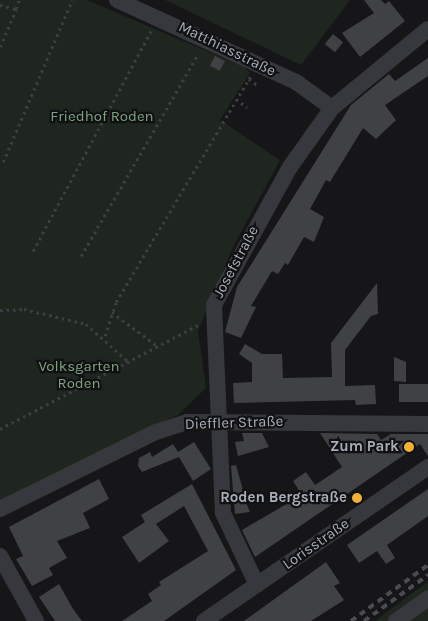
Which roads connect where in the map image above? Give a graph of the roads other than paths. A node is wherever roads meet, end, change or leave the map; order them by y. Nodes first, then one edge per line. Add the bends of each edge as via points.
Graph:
1 (117, 0) edge
2 (428, 29) edge
3 (332, 108) junction
4 (217, 421) junction
5 (428, 424) edge
6 (428, 468) edge
7 (0, 509) edge
8 (0, 556) edge
9 (257, 585) junction
10 (428, 599) edge
11 (36, 621) edge
12 (204, 621) edge
13 (396, 621) edge

1 - 3 street, Matthiasstraße via 159,16 296,82
2 - 3 street, Josefstraße
3 - 4 street, Josefstraße via 248,238 222,286 212,318
4 - 5 street, Dieffler Straße
4 - 7 street, Dieffler Straße via 187,422 156,432
4 - 9 street, Josefstraße via 223,513
6 - 9 street, Lorisstraße
8 - 11 street
9 - 12 street, Lorisstraße
10 - 13 street

